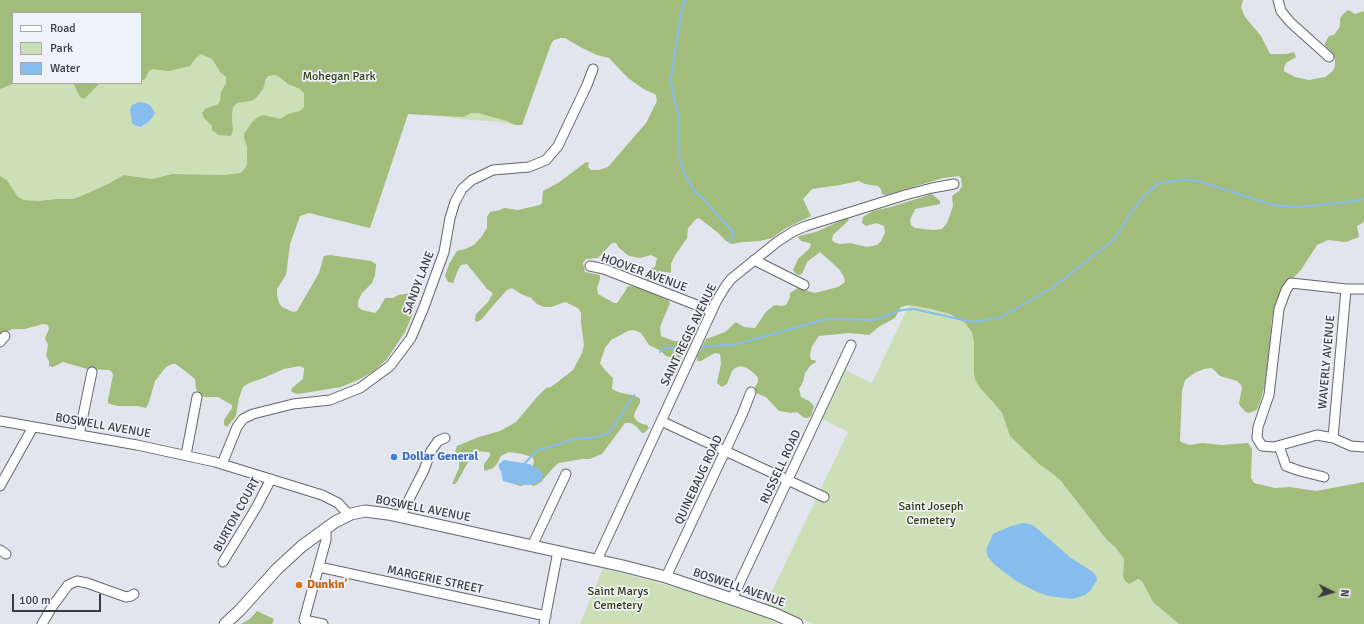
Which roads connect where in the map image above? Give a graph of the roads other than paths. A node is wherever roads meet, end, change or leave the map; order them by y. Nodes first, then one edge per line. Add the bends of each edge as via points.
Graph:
1 (1278, 0) edge
2 (1329, 57) dead end
3 (593, 69) dead end
4 (954, 184) dead end
5 (754, 260) junction
6 (590, 266) dead end
7 (804, 285) dead end
8 (1346, 289) junction
9 (1364, 289) edge
10 (712, 311) junction
11 (851, 345) dead end
12 (92, 372) dead end
13 (750, 392) dead end
14 (197, 397) dead end
15 (0, 421) edge
16 (661, 421) junction
17 (33, 427) junction
18 (79, 435) junction
19 (445, 438) dead end
20 (1333, 438) junction
21 (1279, 446) junction
22 (1364, 447) edge
23 (725, 451) junction
24 (186, 455) junction
25 (222, 464) junction
26 (566, 474) dead end
27 (1324, 477) dead end
28 (271, 479) junction
29 (788, 480) junction
30 (0, 486) edge
31 (824, 497) dead end
32 (349, 515) junction
33 (400, 517) junction
34 (324, 529) junction
35 (532, 546) junction
36 (558, 551) junction
37 (597, 560) junction
38 (223, 562) dead end
39 (319, 567) junction
40 (666, 577) junction
41 (134, 594) dead end
42 (732, 599) junction
43 (545, 620) edge
44 (42, 624) edge
45 (225, 624) edge
46 (323, 624) edge
47 (797, 624) edge

1 - 2 street via 1281,11 1290,22
3 - 25 street, SANDY LANE via 558,146 546,160 529,167 493,170 472,180 462,189 455,202 444,252 424,307 411,338 390,366 360,388 330,400 293,404 243,419 237,427
4 - 5 street, SAINT REGIS AVENUE via 905,195 806,226 786,236
5 - 7 street
5 - 10 street, SAINT REGIS AVENUE via 728,282
6 - 10 street, HOOVER AVENUE via 604,269
8 - 9 street
8 - 20 street, WAVERLY AVENUE
8 - 21 street via 1292,283 1286,290 1279,310 1269,395 1257,438 1262,446
10 - 16 street, SAINT REGIS AVENUE
11 - 29 street, RUSSELL ROAD
12 - 18 street
13 - 23 street, QUINEBAUG ROAD
14 - 24 street
15 - 17 street, BOSWELL AVENUE
16 - 23 street
16 - 37 street, SAINT REGIS AVENUE
17 - 18 street, BOSWELL AVENUE
17 - 30 street
18 - 24 street, BOSWELL AVENUE
19 - 33 street via 438,441 431,451
20 - 21 street via 1317,435
20 - 22 street via 1351,446
21 - 27 street via 1286,466
23 - 29 street
23 - 40 street, QUINEBAUG ROAD
24 - 25 street, BOSWELL AVENUE
25 - 28 street, BOSWELL AVENUE
26 - 35 street
28 - 32 street, BOSWELL AVENUE via 328,497
28 - 38 street, BURTON COURT
29 - 31 street
29 - 42 street, RUSSELL ROAD
32 - 33 main road, BOSWELL AVENUE via 367,511
32 - 34 main road
33 - 35 main road, BOSWELL AVENUE
34 - 39 street via 326,538
34 - 45 main road via 281,565
35 - 36 main road, BOSWELL AVENUE
36 - 37 main road, BOSWELL AVENUE
36 - 43 street
37 - 40 main road, BOSWELL AVENUE
39 - 43 street, MARGERIE STREET
39 - 46 street via 304,620
40 - 42 main road, BOSWELL AVENUE
41 - 44 street via 126,597 87,582 77,581 68,585
42 - 47 main road, BOSWELL AVENUE

